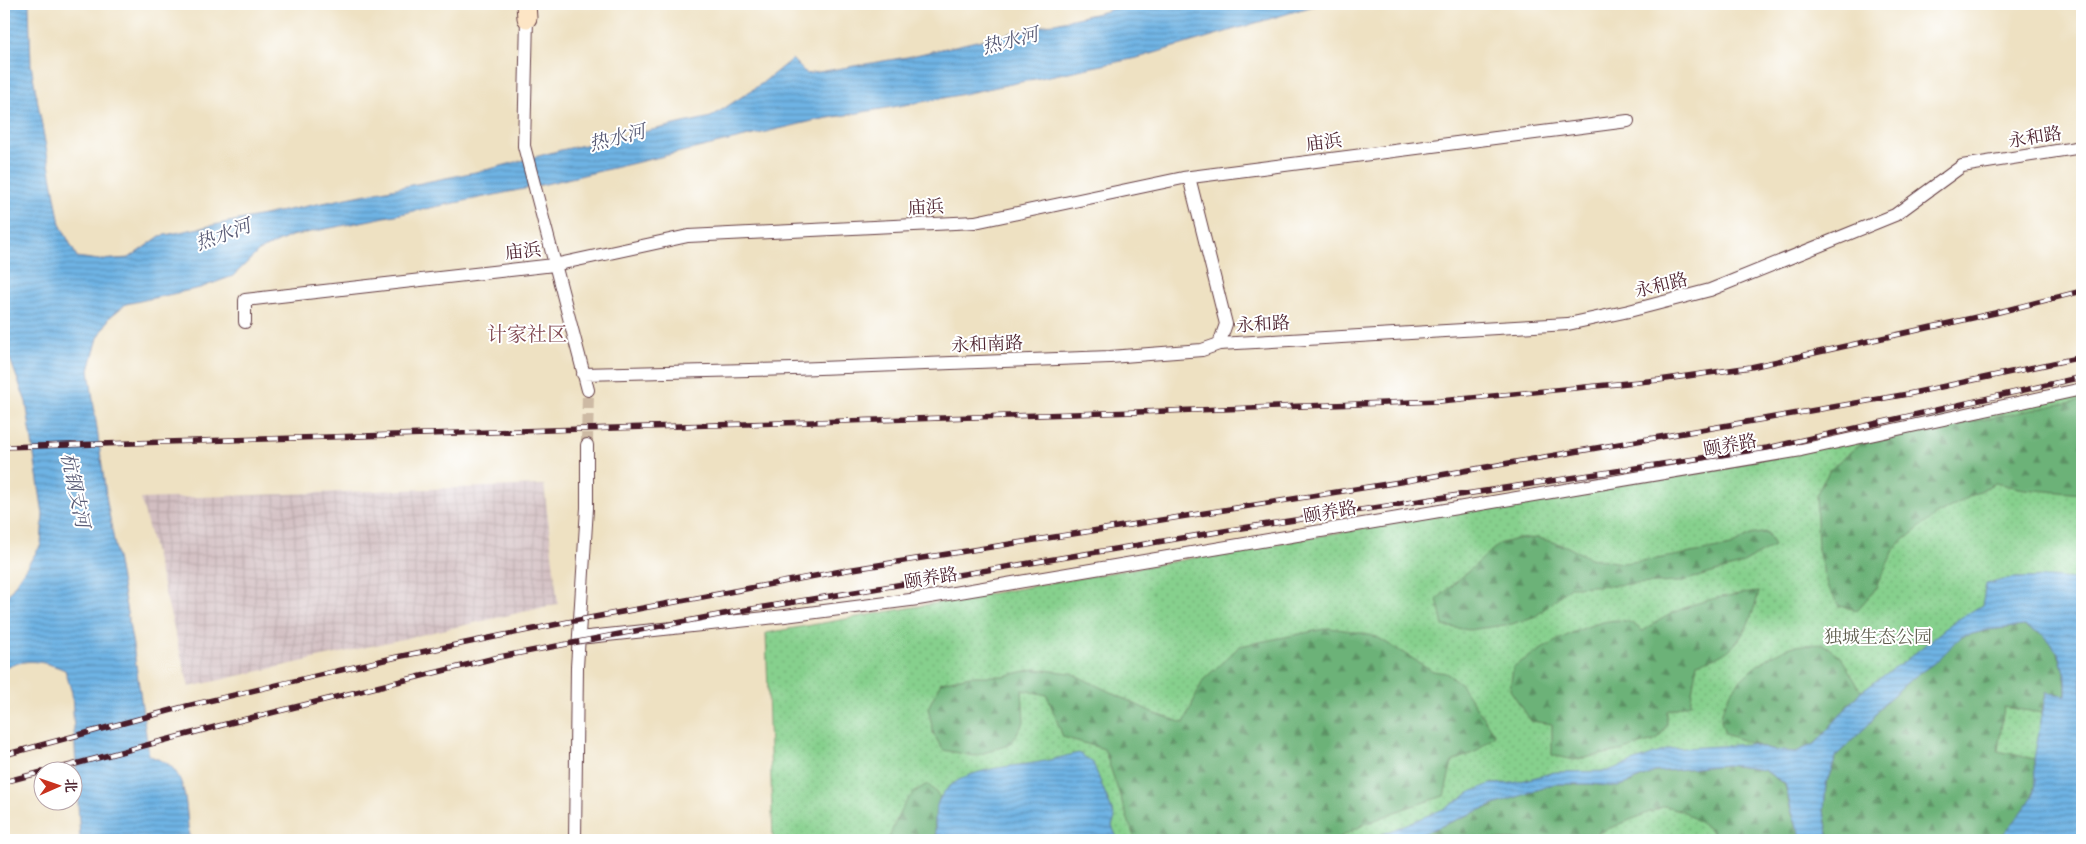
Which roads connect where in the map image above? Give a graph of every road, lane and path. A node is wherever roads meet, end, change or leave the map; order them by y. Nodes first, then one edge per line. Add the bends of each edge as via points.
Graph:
1 (526, 11) edge
2 (1628, 120) dead end
3 (2082, 147) edge
4 (1190, 177) junction
5 (554, 265) junction
6 (245, 322) dead end
7 (1219, 344) junction
8 (583, 374) junction
9 (2082, 389) edge
10 (588, 390) tunnel mouth
11 (587, 445) tunnel mouth
12 (579, 638) junction
13 (575, 840) edge

1 - 5 street via 524,146
2 - 4 street, 庙浜
3 - 7 street, 永和路 via 1962,166 1895,215 1710,290 1629,311 1568,324
4 - 5 street, 庙浜 via 975,222 688,236
4 - 7 street via 1226,324
5 - 6 street, 庙浜 via 245,300
5 - 8 street
7 - 8 street, 永和南路 via 1202,350 1110,356
8 - 10 street
9 - 12 street, 颐养路 via 1801,450 948,594 785,616
11 - 12 street via 587,508
12 - 13 street

